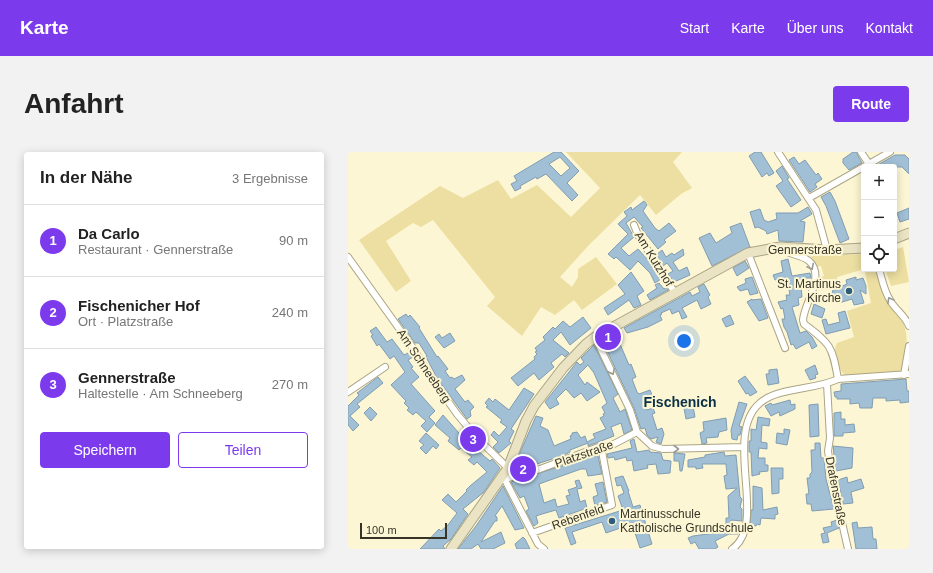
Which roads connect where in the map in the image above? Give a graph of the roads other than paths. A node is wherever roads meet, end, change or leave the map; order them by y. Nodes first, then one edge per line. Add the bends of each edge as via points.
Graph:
1 (778, 152) edge
2 (861, 152) edge
3 (890, 152) edge
4 (869, 164) joint
5 (861, 169) edge
6 (809, 198) junction
7 (634, 225) dead end
8 (909, 232) edge
9 (897, 238) edge
10 (780, 247) junction
11 (861, 248) edge
12 (827, 250) junction
13 (748, 253) junction
14 (348, 257) edge
15 (880, 272) edge
16 (675, 293) junction
17 (907, 317) edge
18 (909, 326) edge
19 (595, 337) junction
20 (909, 346) edge
21 (785, 348) dead end
22 (385, 367) dead end
23 (907, 374) edge
24 (838, 379) junction
25 (828, 384) junction
26 (348, 392) edge
27 (639, 434) junction
28 (602, 446) junction
29 (744, 447) junction
30 (505, 474) junction
31 (532, 533) junction
32 (736, 548) edge
33 (451, 549) edge
34 (544, 549) edge
35 (848, 549) edge

1 - 6 street
2 - 4 street
3 - 4 street
5 - 6 street
6 - 12 street via 816,210
7 - 16 street, Am Kutzhof
8 - 9 street
10 - 12 street, Gennerstraße
10 - 13 street, Gennerstraße
10 -> 24 street via 781,250 808,261 812,266 814,286 803,320 804,324 828,343 834,356
11 - 12 street, Gennerstraße
13 - 16 street, Gennerstraße
13 - 21 street
14 - 30 street, Am Schneeberg via 457,414
17 -> 15 street via 894,307 888,298
16 - 19 street, Gennerstraße
17 - 18 street
19 -> 27 street
19 - 30 street, Gennerstraße via 563,368 534,406
20 - 23 street
22 - 26 street
23 - 24 street
24 - 25 street
25 - 29 street via 782,393 761,402 750,415
25 - 35 street, Drafenstraße via 828,451
27 - 28 street, Platzstraße via 610,446
27 -> 29 street via 652,446 663,449
28 - 30 street, Platzstraße via 540,469
28 - 31 street, Rebenfeld via 612,504
29 - 32 street via 747,503 743,532
30 - 31 street
30 - 33 street, Gennerstraße
31 - 34 street

